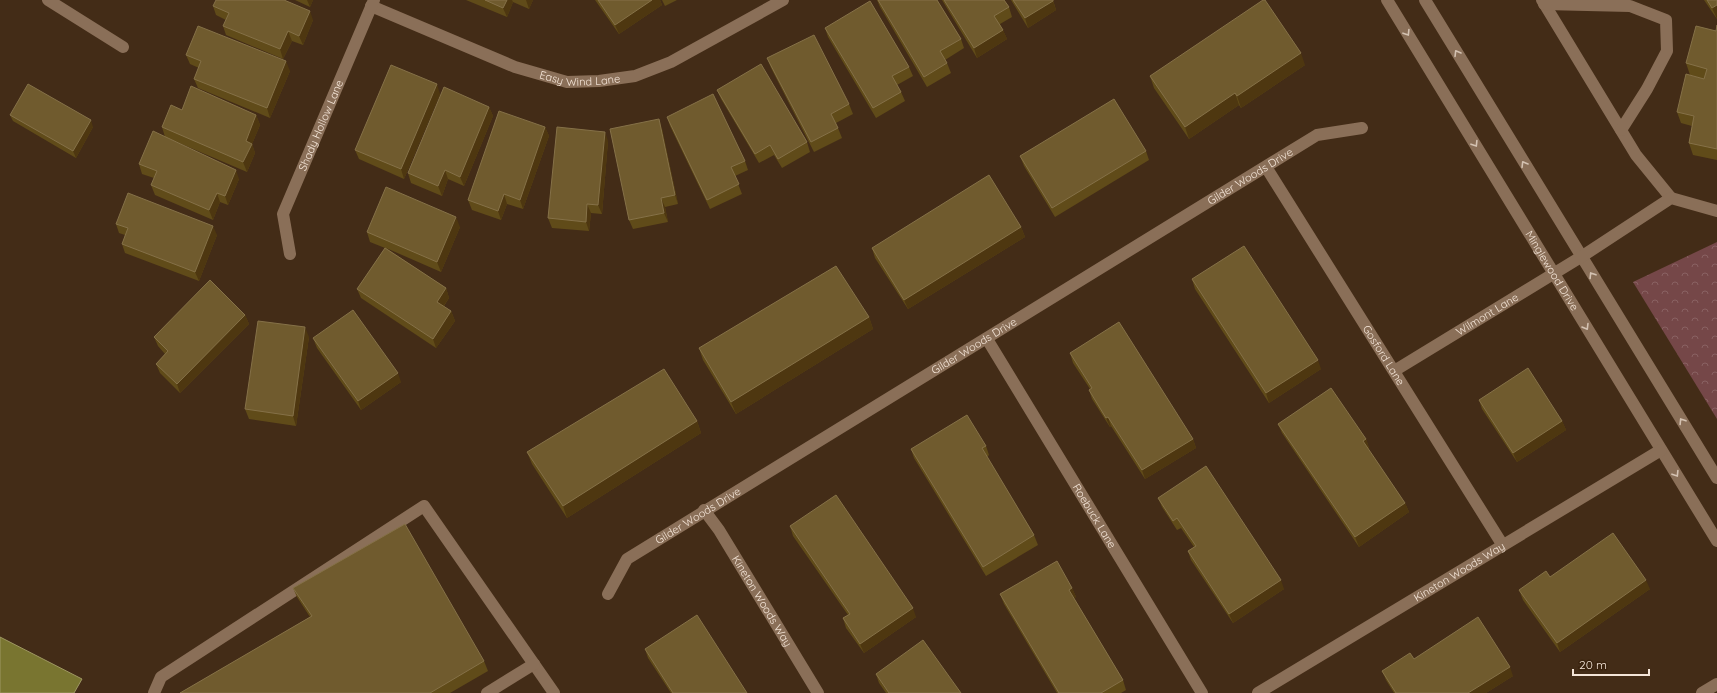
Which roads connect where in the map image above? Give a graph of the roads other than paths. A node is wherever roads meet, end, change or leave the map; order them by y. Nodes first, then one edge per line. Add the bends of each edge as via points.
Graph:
1 (48, 0) edge
2 (783, 0) edge
3 (1386, 0) edge
4 (1425, 0) edge
5 (1543, 2) edge
6 (372, 3) edge
7 (123, 47) dead end
8 (1362, 128) dead end
9 (1621, 130) junction
10 (1266, 167) junction
11 (1671, 198) junction
12 (1717, 211) edge
13 (290, 254) dead end
14 (1581, 257) junction
15 (1554, 273) junction
16 (987, 339) junction
17 (1394, 371) junction
18 (1661, 450) junction
19 (1717, 478) edge
20 (704, 510) junction
21 (1717, 541) edge
22 (1502, 544) junction
23 (608, 594) dead end
24 (534, 664) junction
25 (1717, 684) edge
26 (154, 693) edge
27 (487, 693) edge
28 (554, 693) edge
29 (818, 693) edge
30 (1202, 693) edge
31 (1258, 693) edge
32 (1702, 693) edge

1 - 7 street
2 - 6 street, Easy Wind Lane via 671,62 635,76 567,82 515,67
3 -> 15 street, Minglewood Drive
14 -> 4 street
5 - 9 street
5 - 9 street via 1630,6 1666,20 1667,51
6 - 13 street, Shady Hollow Lane via 283,214
8 - 10 street, Gilder Woods Drive via 1317,135
9 - 11 street via 1636,155
10 - 16 street, Gilder Woods Drive
10 - 17 street, Gosford Lane
11 - 12 street
11 - 14 street, Wilmont Lane
14 - 15 street, Wilmont Lane
19 -> 14 street
15 - 17 street, Wilmont Lane
15 -> 18 street, Minglewood Drive
16 - 20 street, Gilder Woods Drive
16 - 30 street, Roebuck Lane
17 - 22 street, Gosford Lane
18 -> 21 street, Minglewood Drive
18 - 22 street, Kineton Woods Way
20 - 23 street, Gilder Woods Drive via 627,559
20 - 29 street, Kineton Woods Way via 719,530
22 - 31 street, Kineton Woods Way
24 - 26 street via 424,506 161,677
24 - 27 street
24 - 28 street
25 - 32 street

